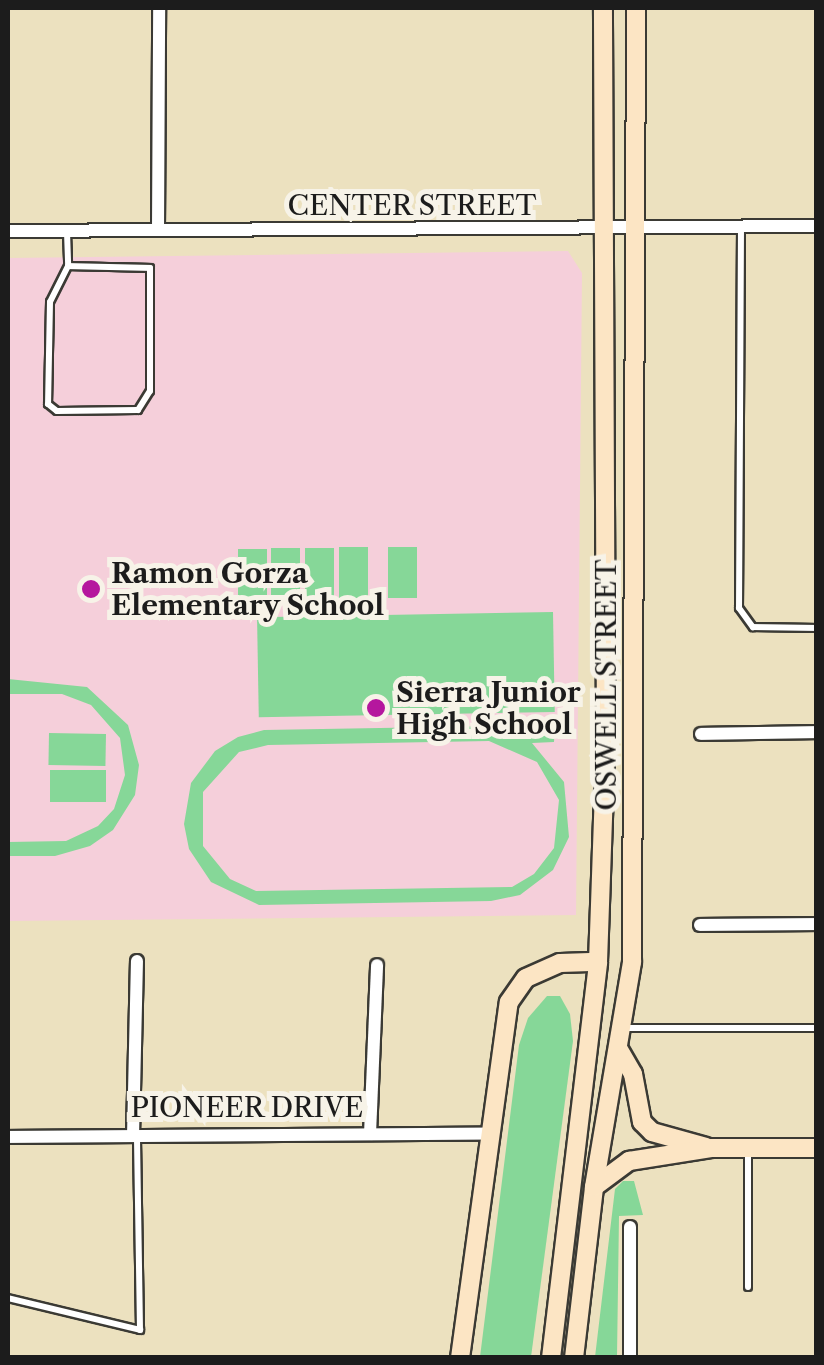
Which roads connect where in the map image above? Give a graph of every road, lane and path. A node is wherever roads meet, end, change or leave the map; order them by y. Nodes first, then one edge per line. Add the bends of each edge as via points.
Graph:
1 (159, 8) edge
2 (603, 8) edge
3 (636, 8) edge
4 (816, 226) edge
5 (741, 227) junction
6 (635, 228) junction
7 (8, 230) edge
8 (67, 230) junction
9 (158, 230) junction
10 (608, 230) junction
11 (68, 266) junction
12 (816, 628) edge
13 (816, 732) edge
14 (701, 734) dead end
15 (816, 924) edge
16 (700, 925) dead end
17 (137, 961) dead end
18 (598, 962) junction
19 (377, 965) dead end
20 (621, 1028) junction
21 (816, 1028) edge
22 (618, 1048) junction
23 (370, 1134) junction
24 (488, 1134) junction
25 (135, 1136) junction
26 (8, 1137) edge
27 (711, 1148) junction
28 (748, 1148) junction
29 (816, 1148) edge
30 (594, 1188) junction
31 (630, 1226) dead end
32 (748, 1287) dead end
33 (8, 1298) edge
34 (460, 1358) edge
35 (551, 1358) edge
36 (574, 1358) edge
37 (630, 1358) edge

1 - 9 street
2 - 10 main road, OSWELL STREET
3 - 6 main road, OSWELL STREET
4 - 5 street, CENTER STREET
5 - 6 street, CENTER STREET
5 - 12 lane via 738,608 753,627
6 - 10 street, CENTER STREET
6 - 20 main road, OSWELL STREET via 632,962
7 - 8 street, CENTER STREET
8 - 9 street, CENTER STREET
8 - 11 lane
9 - 10 street, CENTER STREET
10 - 18 main road, OSWELL STREET
11 - 11 lane via 150,268 148,400 138,410 56,411 48,404 47,334 56,285
13 - 14 street
15 - 16 street
17 - 25 street
18 - 24 main road via 560,963 526,978 509,1002
18 - 35 main road, OSWELL STREET
19 - 23 street
20 - 21 lane
20 - 22 main road, OSWELL STREET
22 - 27 main road via 633,1074 642,1122 652,1132
22 - 30 main road, OSWELL STREET
23 - 24 street, PIONEER DRIVE
23 - 25 street, PIONEER DRIVE
24 - 34 main road
25 - 26 street, PIONEER DRIVE
25 - 33 lane via 140,1330
27 - 28 main road
27 - 30 main road via 629,1161
28 - 29 main road
28 - 32 lane
30 - 36 main road, OSWELL STREET
31 - 37 street

